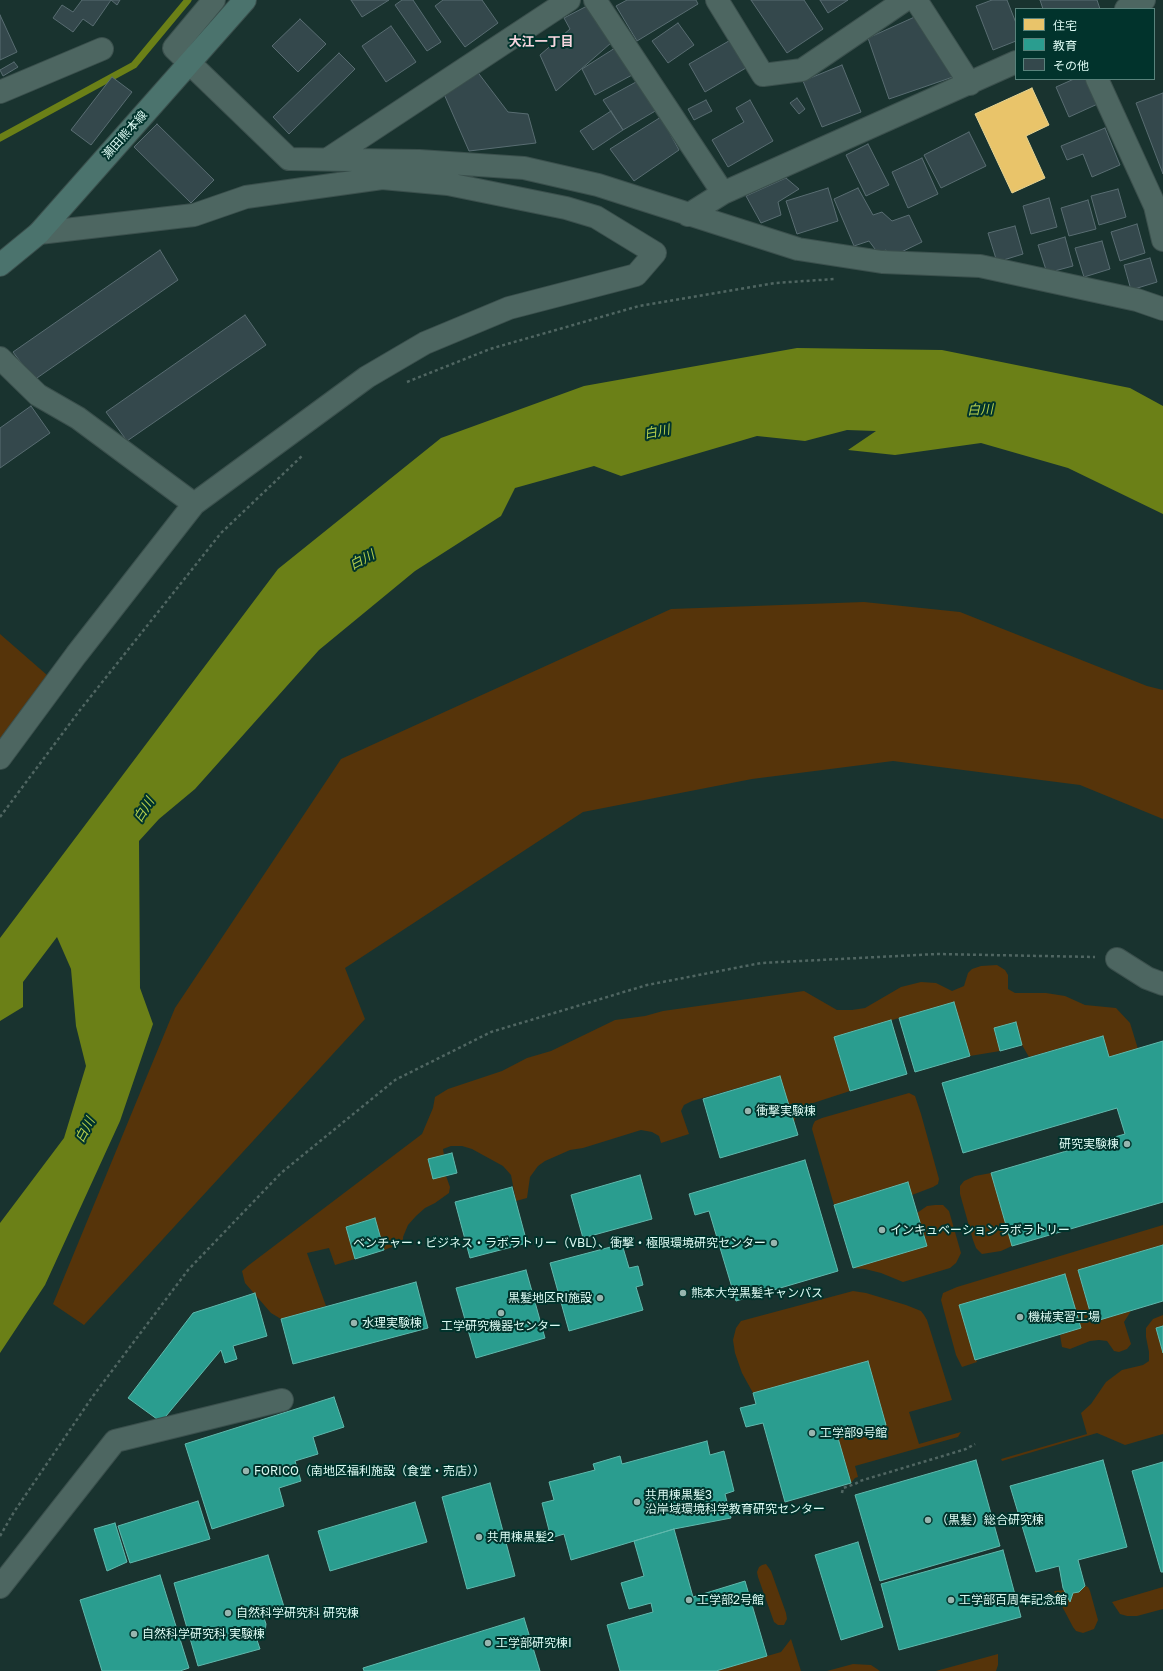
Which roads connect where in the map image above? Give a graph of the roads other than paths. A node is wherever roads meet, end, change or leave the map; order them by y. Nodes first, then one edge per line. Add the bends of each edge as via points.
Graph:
1 (214, 0) edge
2 (245, 0) edge
3 (569, 0) edge
4 (595, 0) edge
5 (717, 0) edge
6 (905, 0) edge
7 (916, 0) edge
8 (1144, 0) edge
9 (1128, 8) edge
10 (102, 49) dead end
11 (1015, 62) edge
12 (190, 63) junction
13 (1097, 80) edge
14 (970, 84) junction
15 (0, 92) edge
16 (328, 159) junction
17 (723, 193) junction
18 (1159, 205) edge
19 (688, 215) junction
20 (39, 233) junction
21 (1163, 240) edge
22 (0, 265) edge
23 (1163, 309) edge
24 (0, 358) edge
25 (194, 504) junction
26 (0, 758) edge
27 (1117, 959) road end
28 (1163, 984) edge
29 (282, 1400) dead end
30 (0, 1587) edge

1 - 12 street via 174,48
2 - 12 main road, 瀬田熊本線
3 - 16 street
4 - 17 street
5 - 6 street via 763,75 802,70
7 - 14 street
8 - 9 street
10 - 15 street
11 - 14 street
12 - 16 street via 289,159
12 - 20 main road, 瀬田熊本線
13 - 18 street
14 - 17 street
16 - 19 street via 419,161 524,168 598,185
17 - 19 street
18 - 21 street
19 - 23 street via 798,249 882,262 980,266 1137,300
20 - 22 main road, 瀬田熊本線
20 - 25 street via 194,215 246,197 382,178 448,184 566,208 596,218 655,253 636,274 509,308 425,343 367,377
24 - 25 street via 38,395 78,418
25 - 26 street via 76,655
27 - 28 street via 1147,978
29 - 30 street via 115,1441

